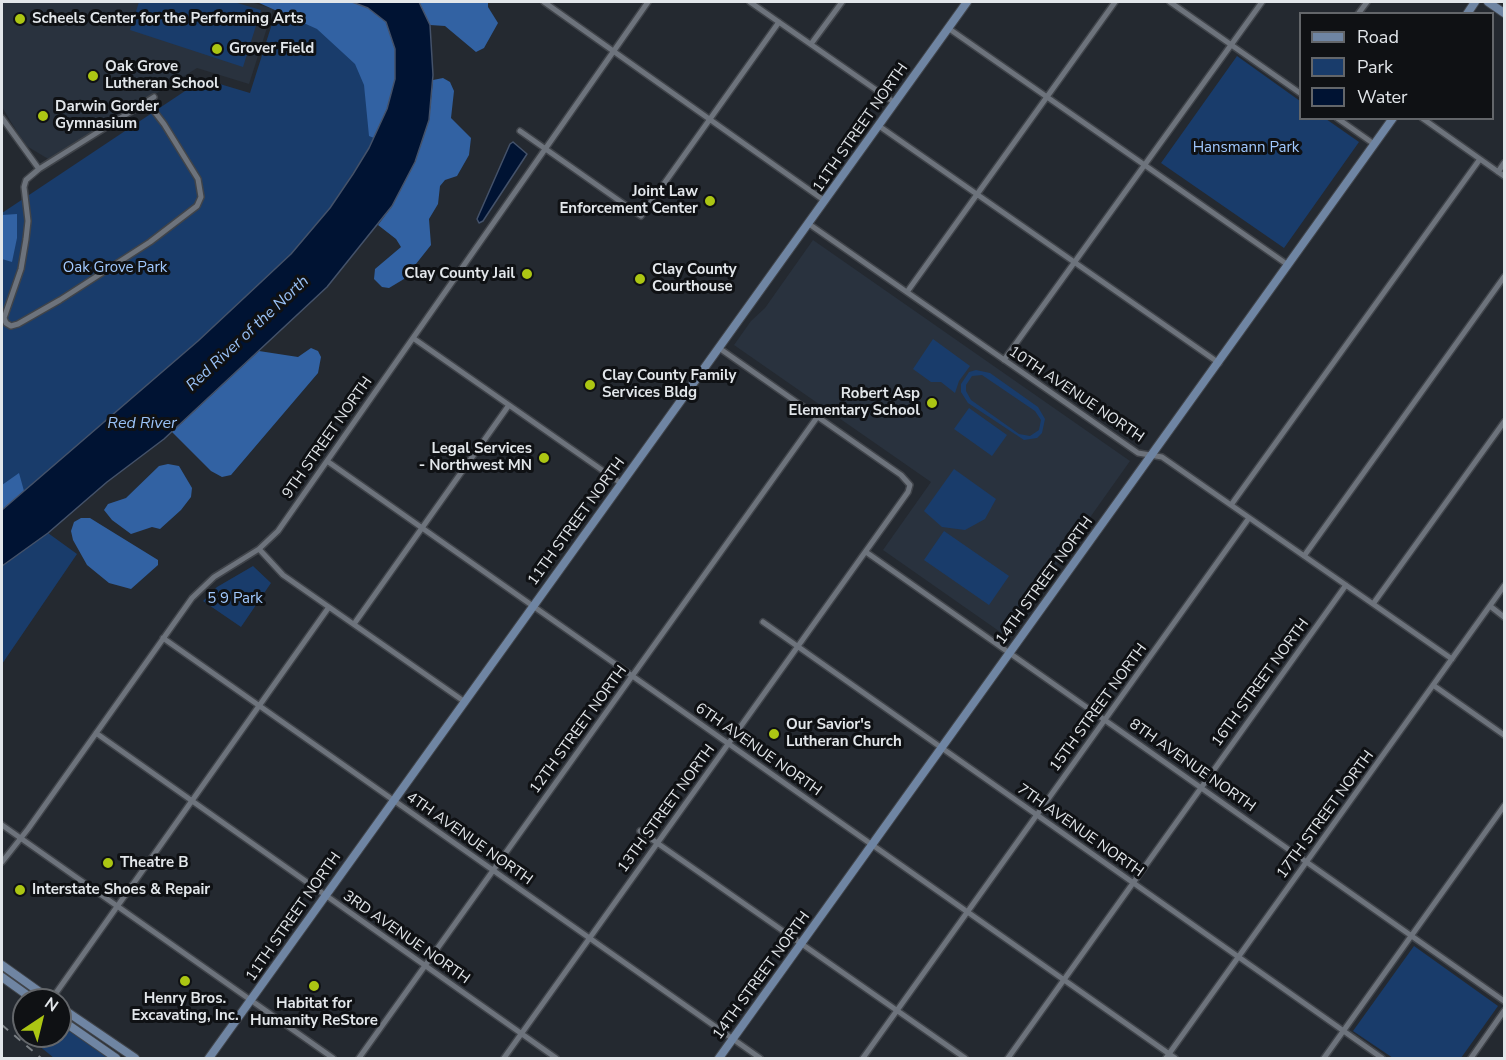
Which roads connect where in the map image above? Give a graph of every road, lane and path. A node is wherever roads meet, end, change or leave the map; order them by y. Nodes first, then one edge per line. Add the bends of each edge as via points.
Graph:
1 (544, 2) edge
2 (648, 2) edge
3 (750, 2) edge
4 (842, 2) edge
5 (967, 2) edge
6 (1114, 2) edge
7 (1170, 2) edge
8 (1262, 2) edge
9 (1488, 2) edge
10 (1504, 13) edge
11 (779, 22) junction
12 (948, 28) junction
13 (811, 44) junction
14 (1231, 45) junction
15 (614, 50) junction
16 (1299, 92) edge
17 (154, 97) dead end
18 (1046, 97) junction
19 (147, 102) junction
20 (895, 103) junction
21 (2, 118) edge
22 (709, 118) junction
23 (1341, 120) edge
24 (1391, 120) edge
25 (1425, 120) edge
26 (879, 126) junction
27 (520, 131) dead end
28 (1374, 144) junction
29 (546, 149) junction
30 (1480, 159) junction
31 (1504, 163) edge
32 (1144, 165) junction
33 (39, 169) junction
34 (1498, 171) junction
35 (1504, 176) edge
36 (978, 195) junction
37 (825, 201) junction
38 (809, 224) junction
39 (1074, 262) junction
40 (1288, 265) junction
41 (1504, 278) edge
42 (908, 292) junction
43 (413, 338) junction
44 (719, 348) junction
45 (1004, 360) junction
46 (1219, 363) junction
47 (509, 405) junction
48 (818, 416) junction
49 (1504, 422) edge
50 (1151, 455) junction
51 (327, 460) junction
52 (622, 484) junction
53 (1231, 505) junction
54 (1249, 518) junction
55 (423, 528) junction
56 (259, 549) junction
57 (866, 552) junction
58 (1304, 556) junction
59 (1346, 585) junction
60 (1504, 586) edge
61 (1373, 604) junction
62 (534, 606) junction
63 (1490, 606) junction
64 (329, 607) junction
65 (1504, 616) edge
66 (763, 622) dead end
67 (354, 624) junction
68 (163, 638) junction
69 (798, 647) junction
70 (1010, 653) junction
71 (1452, 659) junction
72 (632, 676) junction
73 (1433, 685) junction
74 (465, 702) junction
75 (259, 706) junction
76 (1105, 720) junction
77 (96, 733) junction
78 (1504, 735) edge
79 (729, 744) junction
80 (942, 748) junction
81 (1202, 788) junction
82 (192, 801) junction
83 (394, 801) junction
84 (1504, 806) edge
85 (1037, 815) junction
86 (2, 825) edge
87 (640, 831) dead end
88 (20, 838) junction
89 (658, 843) junction
90 (872, 845) junction
91 (2, 862) edge
92 (1307, 862) junction
93 (494, 871) junction
94 (1133, 883) junction
95 (326, 895) junction
96 (117, 906) junction
97 (967, 912) junction
98 (1412, 936) junction
99 (590, 939) junction
100 (801, 944) junction
101 (1239, 957) junction
102 (2, 965) edge
103 (425, 966) junction
104 (2, 977) edge
105 (1064, 980) junction
106 (17, 988) edge
107 (34, 988) edge
108 (59, 988) edge
109 (251, 1000) junction
110 (1504, 1000) edge
111 (897, 1011) junction
112 (1504, 1011) edge
113 (72, 1014) edge
114 (72, 1028) edge
115 (1344, 1031) junction
116 (522, 1034) junction
117 (733, 1039) junction
118 (1170, 1057) edge
119 (116, 1059) edge
120 (135, 1059) edge
121 (209, 1059) edge
122 (333, 1059) edge
123 (359, 1059) edge
124 (504, 1059) edge
125 (556, 1059) edge
126 (719, 1059) edge
127 (760, 1059) edge
128 (863, 1059) edge
129 (965, 1059) edge
130 (1008, 1059) edge
131 (1324, 1059) edge
132 (1382, 1059) edge
133 (1471, 1059) edge

1 - 15 street
2 - 15 street, 9TH STREET NORTH
3 - 11 street
4 - 13 street
5 - 12 street, 11TH STREET NORTH
6 - 18 street
7 - 14 street
8 - 14 street
9 - 10 street
11 - 13 street
11 - 22 street
12 - 18 street
12 - 20 street, 11TH STREET NORTH
13 - 20 street
14 - 16 street
14 - 32 street
15 - 22 street
15 - 29 street, 9TH STREET NORTH
17 - 19 street
18 - 32 street
18 - 36 street
19 - 33 street
19 - 33 street via 198,179 201,197 191,213 40,312 10,326 4,318 21,269 26,239 24,183
20 - 26 street, 11TH STREET NORTH
21 - 33 street
22 - 29 street via 641,216
22 - 37 street
23 - 28 street
24 - 28 street, 14TH STREET NORTH
25 - 30 street
26 - 36 street
26 - 37 street, 11TH STREET NORTH
27 - 29 street
28 - 40 street, 14TH STREET NORTH
29 - 43 street, 9TH STREET NORTH
30 - 34 street
30 - 53 street
31 - 34 street
32 - 39 street
32 - 40 street
34 - 35 street
36 - 39 street
36 - 42 street
37 - 38 street, 11TH STREET NORTH
38 - 42 street, 10TH AVENUE NORTH
38 - 44 street, 11TH STREET NORTH
39 - 45 street
39 - 46 street
40 - 46 street, 14TH STREET NORTH
41 - 58 street
42 - 45 street, 10TH AVENUE NORTH
43 - 47 street
43 - 51 street, 9TH STREET NORTH
44 - 48 street
44 - 52 street, 11TH STREET NORTH
45 - 50 street, 10TH AVENUE NORTH via 1138,453
46 - 50 street, 14TH STREET NORTH
47 - 52 street
47 - 55 street
48 - 57 street, 13TH STREET NORTH via 910,485
48 - 72 street, 12TH STREET NORTH
49 - 61 street
50 - 53 street, 10TH AVENUE NORTH via 1162,457
50 - 70 street, 14TH STREET NORTH
51 - 55 street, 6TH AVENUE NORTH
51 - 56 street, 9TH STREET NORTH via 278,531
52 - 62 street, 11TH STREET NORTH
53 - 54 street, 10TH AVENUE NORTH
54 - 58 street, 10TH AVENUE NORTH
54 - 76 street, 15TH STREET NORTH
55 - 62 street, 6TH AVENUE NORTH
55 - 67 street
56 - 64 street via 274,568
56 - 68 street, 9TH STREET NORTH via 202,586
57 - 69 street, 13TH STREET NORTH
57 - 70 street, 8TH AVENUE NORTH
58 - 59 street, 10TH AVENUE NORTH
59 - 61 street, 10TH AVENUE NORTH
59 - 81 street, 16TH STREET NORTH
60 - 63 street, 17TH STREET NORTH
61 - 71 street, 10TH AVENUE NORTH
62 - 72 street, 6TH AVENUE NORTH
62 - 74 street, 11TH STREET NORTH
63 - 65 street
63 - 71 street, 17TH STREET NORTH
64 - 67 street
64 - 75 street
66 - 69 street, 7TH AVENUE NORTH
67 - 74 street
68 - 75 street, 4TH AVENUE NORTH
68 - 77 street, 9TH STREET NORTH
69 - 79 street, 13TH STREET NORTH
69 - 80 street, 7TH AVENUE NORTH
70 - 76 street, 8TH AVENUE NORTH
70 - 80 street, 14TH STREET NORTH
71 - 73 street, 17TH STREET NORTH
72 - 79 street, 6TH AVENUE NORTH
72 - 93 street, 12TH STREET NORTH
73 - 78 street
73 - 92 street, 17TH STREET NORTH
74 - 83 street, 11TH STREET NORTH
75 - 82 street
75 - 83 street, 4TH AVENUE NORTH
76 - 81 street, 8TH AVENUE NORTH
76 - 85 street, 15TH STREET NORTH
77 - 82 street, 3RD AVENUE NORTH
77 - 88 street, 9TH STREET NORTH
79 - 89 street, 13TH STREET NORTH
79 - 90 street, 6TH AVENUE NORTH
80 - 85 street, 7TH AVENUE NORTH
80 - 90 street, 14TH STREET NORTH
81 - 92 street, 8TH AVENUE NORTH
81 - 94 street, 16TH STREET NORTH
82 - 95 street, 3RD AVENUE NORTH
82 - 96 street
83 - 93 street, 4TH AVENUE NORTH
83 - 95 street, 11TH STREET NORTH
84 - 98 street
85 - 94 street, 7TH AVENUE NORTH
85 - 97 street, 15TH STREET NORTH
86 - 88 street
87 - 89 street
88 - 91 street, 9TH STREET NORTH
88 - 96 street
89 - 99 street, 13TH STREET NORTH
89 - 100 street
90 - 97 street, 6TH AVENUE NORTH
90 - 100 street, 14TH STREET NORTH
92 - 98 street, 8TH AVENUE NORTH
92 - 101 street, 17TH STREET NORTH
93 - 99 street, 4TH AVENUE NORTH
93 - 103 street, 12TH STREET NORTH
94 - 101 street, 7TH AVENUE NORTH
94 - 105 street, 16TH STREET NORTH
95 - 103 street, 3RD AVENUE NORTH
95 - 109 street, 11TH STREET NORTH
96 - 108 street
96 - 109 street
97 - 105 street, 6TH AVENUE NORTH
97 - 111 street, 15TH STREET NORTH
98 - 110 street, 8TH AVENUE NORTH
98 - 115 street
99 - 116 street, 13TH STREET NORTH
99 - 117 street, 4TH AVENUE NORTH
100 - 111 street
100 - 117 street, 14TH STREET NORTH
101 - 115 street, 7TH AVENUE NORTH
101 - 118 street, 17TH STREET NORTH
102 - 107 street
103 - 116 street, 3RD AVENUE NORTH
103 - 123 street, 12TH STREET NORTH
104 - 106 street
105 - 118 street, 6TH AVENUE NORTH
105 - 130 street, 16TH STREET NORTH
109 - 121 street, 11TH STREET NORTH
109 - 122 street
111 - 128 street, 15TH STREET NORTH
111 - 129 street
112 - 133 street
113 - 120 street
114 - 119 street
115 - 131 street
115 - 132 street, 7TH AVENUE NORTH
116 - 124 street, 13TH STREET NORTH
116 - 125 street, 3RD AVENUE NORTH
117 - 126 street, 14TH STREET NORTH
117 - 127 street, 4TH AVENUE NORTH

